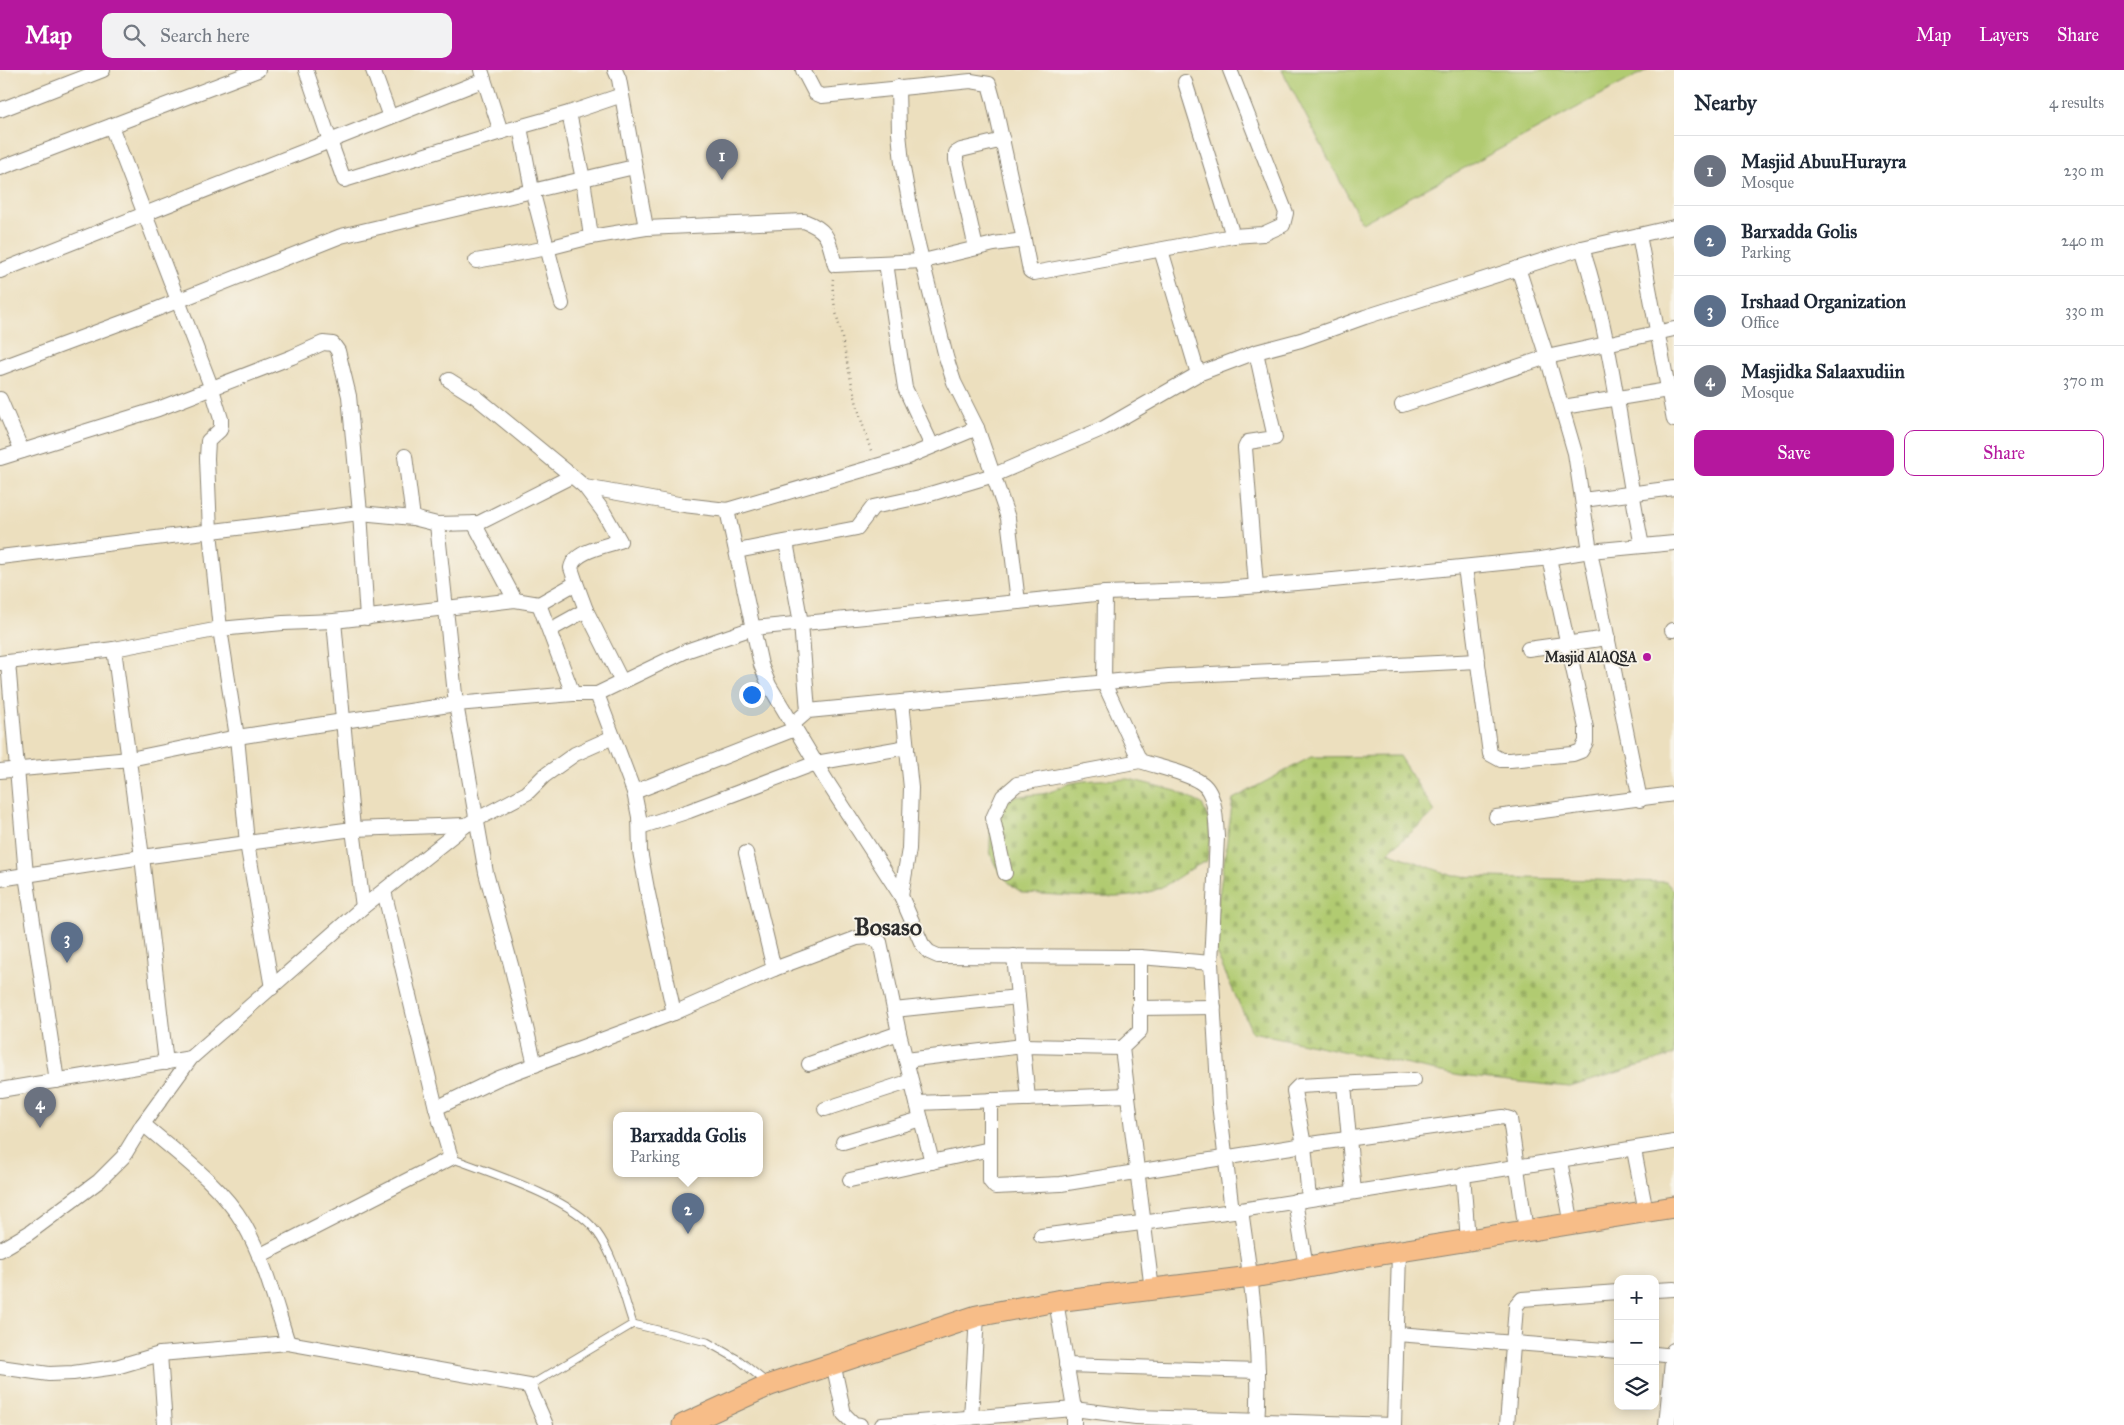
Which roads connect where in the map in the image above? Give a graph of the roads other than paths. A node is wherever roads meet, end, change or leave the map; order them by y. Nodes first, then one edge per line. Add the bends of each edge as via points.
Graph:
1 (103, 70) edge
2 (258, 70) edge
3 (306, 70) edge
4 (373, 70) edge
5 (615, 70) edge
6 (803, 70) edge
7 (1230, 70) edge
8 (483, 75) edge
9 (1186, 82) dead end
10 (898, 87) junction
11 (622, 96) junction
12 (0, 110) edge
13 (569, 113) junction
14 (390, 117) junction
15 (111, 126) junction
16 (520, 127) junction
17 (501, 132) junction
18 (1003, 140) junction
19 (330, 141) junction
20 (634, 167) junction
21 (0, 168) edge
22 (583, 178) junction
23 (532, 190) junction
24 (144, 214) junction
25 (1674, 227) edge
26 (646, 228) junction
27 (1638, 235) junction
28 (1233, 236) junction
29 (591, 237) junction
30 (1024, 240) junction
31 (548, 248) junction
32 (976, 248) junction
33 (1582, 248) junction
34 (1161, 250) junction
35 (476, 261) dead end
36 (924, 261) junction
37 (886, 263) junction
38 (1518, 268) junction
39 (0, 271) edge
40 (177, 301) junction
41 (562, 304) dead end
42 (1674, 330) edge
43 (1659, 332) junction
44 (1607, 344) junction
45 (1256, 352) junction
46 (1548, 358) junction
47 (0, 368) edge
48 (1198, 374) junction
49 (449, 380) dead end
50 (212, 389) junction
51 (1671, 389) edge
52 (1616, 398) junction
53 (0, 399) edge
54 (1402, 405) dead end
55 (1562, 407) junction
56 (1674, 420) edge
57 (976, 428) junction
58 (932, 446) junction
59 (22, 451) junction
60 (405, 456) dead end
61 (0, 458) edge
62 (994, 475) junction
63 (572, 476) junction
64 (586, 487) junction
65 (1674, 488) edge
66 (1631, 494) junction
67 (1583, 500) junction
68 (727, 510) junction
69 (360, 513) junction
70 (413, 518) junction
71 (474, 523) junction
72 (437, 524) junction
73 (210, 532) junction
74 (786, 542) junction
75 (1674, 544) edge
76 (1642, 546) junction
77 (737, 551) junction
78 (1590, 551) junction
79 (0, 557) edge
80 (1549, 558) junction
81 (1466, 567) junction
82 (576, 582) junction
83 (1256, 586) junction
84 (1105, 593) junction
85 (514, 600) junction
86 (1018, 602) junction
87 (539, 604) junction
88 (446, 608) junction
89 (586, 610) junction
90 (367, 618) junction
91 (334, 621) junction
92 (801, 623) junction
93 (753, 628) junction
94 (220, 629) junction
95 (550, 630) junction
96 (1608, 638) junction
97 (1567, 644) junction
98 (114, 649) junction
99 (1528, 649) dead end
100 (1478, 661) junction
101 (4, 662) edge
102 (622, 682) junction
103 (1104, 684) junction
104 (573, 694) junction
105 (597, 694) junction
106 (902, 702) junction
107 (456, 704) junction
108 (808, 711) junction
109 (343, 720) junction
110 (794, 726) junction
111 (237, 737) junction
112 (613, 737) junction
113 (907, 747) junction
114 (130, 760) junction
115 (1140, 761) junction
116 (816, 764) junction
117 (16, 770) junction
118 (0, 771) edge
119 (634, 792) junction
120 (1674, 794) edge
121 (1640, 800) junction
122 (1496, 817) dead end
123 (472, 822) junction
124 (640, 827) junction
125 (353, 829) junction
126 (247, 843) junction
127 (746, 853) dead end
128 (142, 857) junction
129 (1005, 872) dead end
130 (26, 875) junction
131 (0, 880) edge
132 (384, 891) junction
133 (901, 896) junction
134 (363, 907) junction
135 (1014, 956) junction
136 (1140, 957) junction
137 (1211, 963) junction
138 (774, 969) junction
139 (272, 988) junction
140 (1018, 997) junction
141 (1214, 1007) junction
142 (1139, 1008) junction
143 (894, 1010) junction
144 (674, 1013) junction
145 (899, 1033) junction
146 (1023, 1046) junction
147 (1122, 1048) junction
148 (191, 1058) junction
149 (906, 1060) junction
150 (166, 1063) junction
151 (809, 1064) dead end
152 (535, 1065) junction
153 (1414, 1080) dead end
154 (57, 1081) junction
155 (912, 1081) junction
156 (1344, 1085) junction
157 (0, 1090) edge
158 (1128, 1095) junction
159 (1028, 1099) junction
160 (990, 1100) junction
161 (917, 1103) junction
162 (436, 1108) junction
163 (825, 1109) dead end
164 (921, 1119) junction
165 (143, 1124) junction
166 (1350, 1139) junction
167 (843, 1142) dead end
168 (1674, 1142) edge
169 (1304, 1145) junction
170 (990, 1148) junction
171 (1634, 1150) junction
172 (1226, 1157) junction
173 (451, 1158) junction
174 (1560, 1161) junction
175 (932, 1162) junction
176 (1516, 1166) junction
177 (1138, 1171) junction
178 (1463, 1174) junction
179 (850, 1180) dead end
180 (1354, 1192) junction
181 (1309, 1199) junction
182 (1295, 1201) junction
183 (1674, 1207) edge
184 (1236, 1211) junction
185 (1646, 1212) junction
186 (1143, 1223) junction
187 (1572, 1225) junction
188 (1526, 1231) junction
189 (1040, 1236) dead end
190 (1468, 1241) junction
191 (0, 1250) edge
192 (1399, 1253) junction
193 (259, 1256) junction
194 (1306, 1267) junction
195 (1250, 1277) junction
196 (1674, 1289) edge
197 (1152, 1290) junction
198 (1659, 1290) edge
199 (1614, 1292) edge
200 (1056, 1301) junction
201 (977, 1316) junction
202 (633, 1324) junction
203 (1397, 1334) junction
204 (1513, 1342) junction
205 (288, 1343) junction
206 (1614, 1351) edge
207 (1674, 1351) edge
208 (160, 1354) junction
209 (1659, 1354) edge
210 (1674, 1356) edge
211 (833, 1363) junction
212 (1066, 1364) junction
213 (0, 1366) edge
214 (1258, 1371) junction
215 (529, 1386) junction
216 (770, 1386) junction
217 (1074, 1409) junction
218 (971, 1418) junction
219 (991, 1421) edge
220 (1170, 1422) edge
221 (1257, 1423) edge
222 (919, 1424) edge
223 (165, 1425) edge
224 (546, 1425) edge
225 (683, 1425) edge
226 (860, 1425) edge
227 (882, 1425) edge
228 (1074, 1425) edge
229 (1394, 1425) edge
230 (1507, 1425) edge
231 (1667, 1425) edge

1 - 12 street
2 - 15 street
3 - 19 street
4 - 14 street
5 - 11 street
6 - 10 street via 812,89 820,96
7 - 28 street via 1286,213 1283,225 1263,234
8 - 14 street
8 - 17 street
9 - 28 street
10 - 18 street via 971,81 988,84
10 - 36 street via 902,163
11 - 13 street
11 - 20 street
13 - 16 street
13 - 22 street
14 - 19 street
15 - 21 street
15 - 24 street
16 - 17 street
16 - 23 street
17 - 19 street via 344,180
18 - 30 street
18 - 32 street via 956,153
19 - 24 street
20 - 22 street
20 - 26 street
22 - 23 street
22 - 29 street
23 - 31 street
23 - 40 street via 341,236
24 - 39 street
24 - 40 street
25 - 27 street
26 - 29 street
26 - 37 street via 804,221 825,232 835,265
27 - 33 street
27 - 43 street
28 - 34 street
29 - 31 street
30 - 32 street
30 - 34 street via 1030,271 1034,273
31 - 35 street
31 - 41 street
32 - 36 street
33 - 38 street
33 - 44 street
34 - 48 street
36 - 37 street
36 - 57 street via 946,357
37 - 58 street via 906,388
38 - 45 street
38 - 46 street
40 - 47 street
40 - 50 street
42 - 43 street
43 - 44 street
43 - 51 street
44 - 46 street
44 - 52 street
45 - 48 street
45 - 83 street via 1275,438 1248,442 1245,448
46 - 54 street
46 - 55 street
48 - 62 street via 1104,428
49 - 63 street via 476,397
50 - 59 street
50 - 69 street via 323,342 333,344 338,351 349,396
50 - 73 street via 221,425 220,430 208,440 207,447
51 - 52 street
51 - 56 street
52 - 55 street
52 - 66 street
53 - 59 street
55 - 67 street via 1575,453
57 - 58 street
57 - 62 street
58 - 68 street via 907,457
59 - 61 street
60 - 70 street
62 - 74 street via 873,507 857,528
62 - 86 street via 1008,518
63 - 64 street
63 - 71 street
64 - 68 street
64 - 82 street via 620,541 585,553 572,562 570,568
65 - 66 street
66 - 67 street
66 - 76 street
67 - 78 street
68 - 77 street
69 - 70 street
69 - 73 street
69 - 90 street
70 - 72 street
71 - 72 street
71 - 85 street
72 - 88 street
73 - 79 street
73 - 94 street
74 - 77 street
74 - 92 street
75 - 76 street
76 - 78 street
77 - 93 street
78 - 80 street
78 - 96 street
80 - 81 street
80 - 97 street
81 - 83 street
81 - 100 street
82 - 87 street
82 - 89 street
83 - 84 street
84 - 86 street
84 - 103 street
85 - 87 street
85 - 88 street
86 - 92 street
87 - 95 street
88 - 90 street
88 - 107 street
89 - 95 street
89 - 102 street
90 - 91 street
91 - 94 street
91 - 109 street
92 - 93 street
92 - 108 street
93 - 102 street via 686,651
93 - 110 street via 762,669
94 - 98 street
94 - 111 street
95 - 104 street
96 - 97 street
96 - 121 street
97 - 99 street
97 - 100 street via 1586,728 1586,742 1581,751 1573,754 1501,760 1490,754
98 - 101 street
98 - 114 street
100 - 103 street via 1222,673
101 - 117 street
102 - 105 street
103 - 106 street
103 - 115 street
104 - 105 street
104 - 107 street
105 - 112 street
106 - 108 street
106 - 113 street
107 - 109 street
107 - 123 street
108 - 110 street
109 - 111 street
109 - 125 street
110 - 116 street
110 - 119 street
111 - 114 street
111 - 126 street
112 - 119 street
112 - 123 street via 575,754 527,793
113 - 116 street
113 - 133 street via 909,849
114 - 117 street
114 - 128 street
115 - 129 street via 1017,784 1004,796 993,818
115 - 137 street via 1202,782 1211,796 1217,837
116 - 124 street
116 - 133 street
117 - 118 street
117 - 130 street
119 - 124 street
120 - 121 street
121 - 122 street
123 - 125 street
123 - 132 street
123 - 152 street
124 - 144 street via 640,850 647,889
125 - 126 street
125 - 134 street
126 - 128 street
126 - 139 street
127 - 138 street
128 - 130 street
128 - 150 street
130 - 131 street
130 - 154 street
132 - 134 street
132 - 162 street
133 - 135 street via 922,944 929,952 938,956
134 - 139 street
135 - 136 street
135 - 140 street
136 - 137 street
136 - 142 street
137 - 141 street
138 - 143 street via 857,938 869,937 880,942
138 - 144 street
139 - 148 street
140 - 143 street
140 - 146 street
141 - 142 street
141 - 172 street
142 - 147 street via 1140,1030
143 - 145 street
144 - 152 street
145 - 149 street
145 - 151 street
146 - 147 street
146 - 149 street
146 - 159 street
147 - 158 street
148 - 150 street
148 - 165 street
149 - 155 street
150 - 154 street
152 - 162 street
153 - 156 street
154 - 157 street
155 - 161 street
155 - 163 street
156 - 166 street
156 - 169 street via 1300,1086 1294,1091
158 - 159 street
158 - 177 street
159 - 160 street
160 - 161 street
160 - 170 street
161 - 164 street
162 - 173 street
164 - 167 street
164 - 175 street
165 - 191 street via 123,1157 99,1181 29,1233
165 - 193 street via 226,1200 244,1224
166 - 169 street
166 - 176 street via 1503,1117 1510,1119
166 - 180 street
168 - 171 street
169 - 172 street
169 - 181 street
170 - 175 street
170 - 177 street via 990,1181 994,1187 1061,1184
171 - 174 street
171 - 185 street
172 - 177 street
172 - 184 street
173 - 193 street
173 - 202 lane via 522,1185 580,1214 597,1232 614,1266
174 - 176 street
174 - 187 street
175 - 179 street
176 - 178 street
176 - 188 street
177 - 186 street
178 - 180 street
178 - 190 street
180 - 181 street
181 - 182 street
182 - 184 street
182 - 194 street
183 - 185 main road
184 - 186 street
184 - 195 street
185 - 187 main road
186 - 189 street
186 - 197 street
187 - 188 main road
188 - 190 main road
190 - 192 main road
192 - 194 main road
192 - 203 street
193 - 205 street
194 - 195 main road
195 - 197 main road
195 - 214 street
196 - 198 street
197 - 200 main road
199 - 204 street via 1522,1299 1516,1306
200 - 201 main road
200 - 212 street
201 - 211 main road
201 - 218 street
202 - 215 lane
202 - 216 lane via 707,1342 739,1360
203 - 204 street
203 - 229 street
204 - 206 street
204 - 230 street
205 - 208 street
205 - 215 street
207 - 210 street
208 - 213 street via 73,1373 49,1374
208 - 223 street
209 - 210 street
210 - 231 street
211 - 216 main road
211 - 226 street via 844,1414 854,1424
212 - 214 street
212 - 217 street
214 - 221 street
215 - 224 street
216 - 225 main road
217 - 219 street
217 - 220 street
217 - 228 street
218 - 219 street
218 - 222 street
220 - 221 street
221 - 229 street
222 - 227 street

